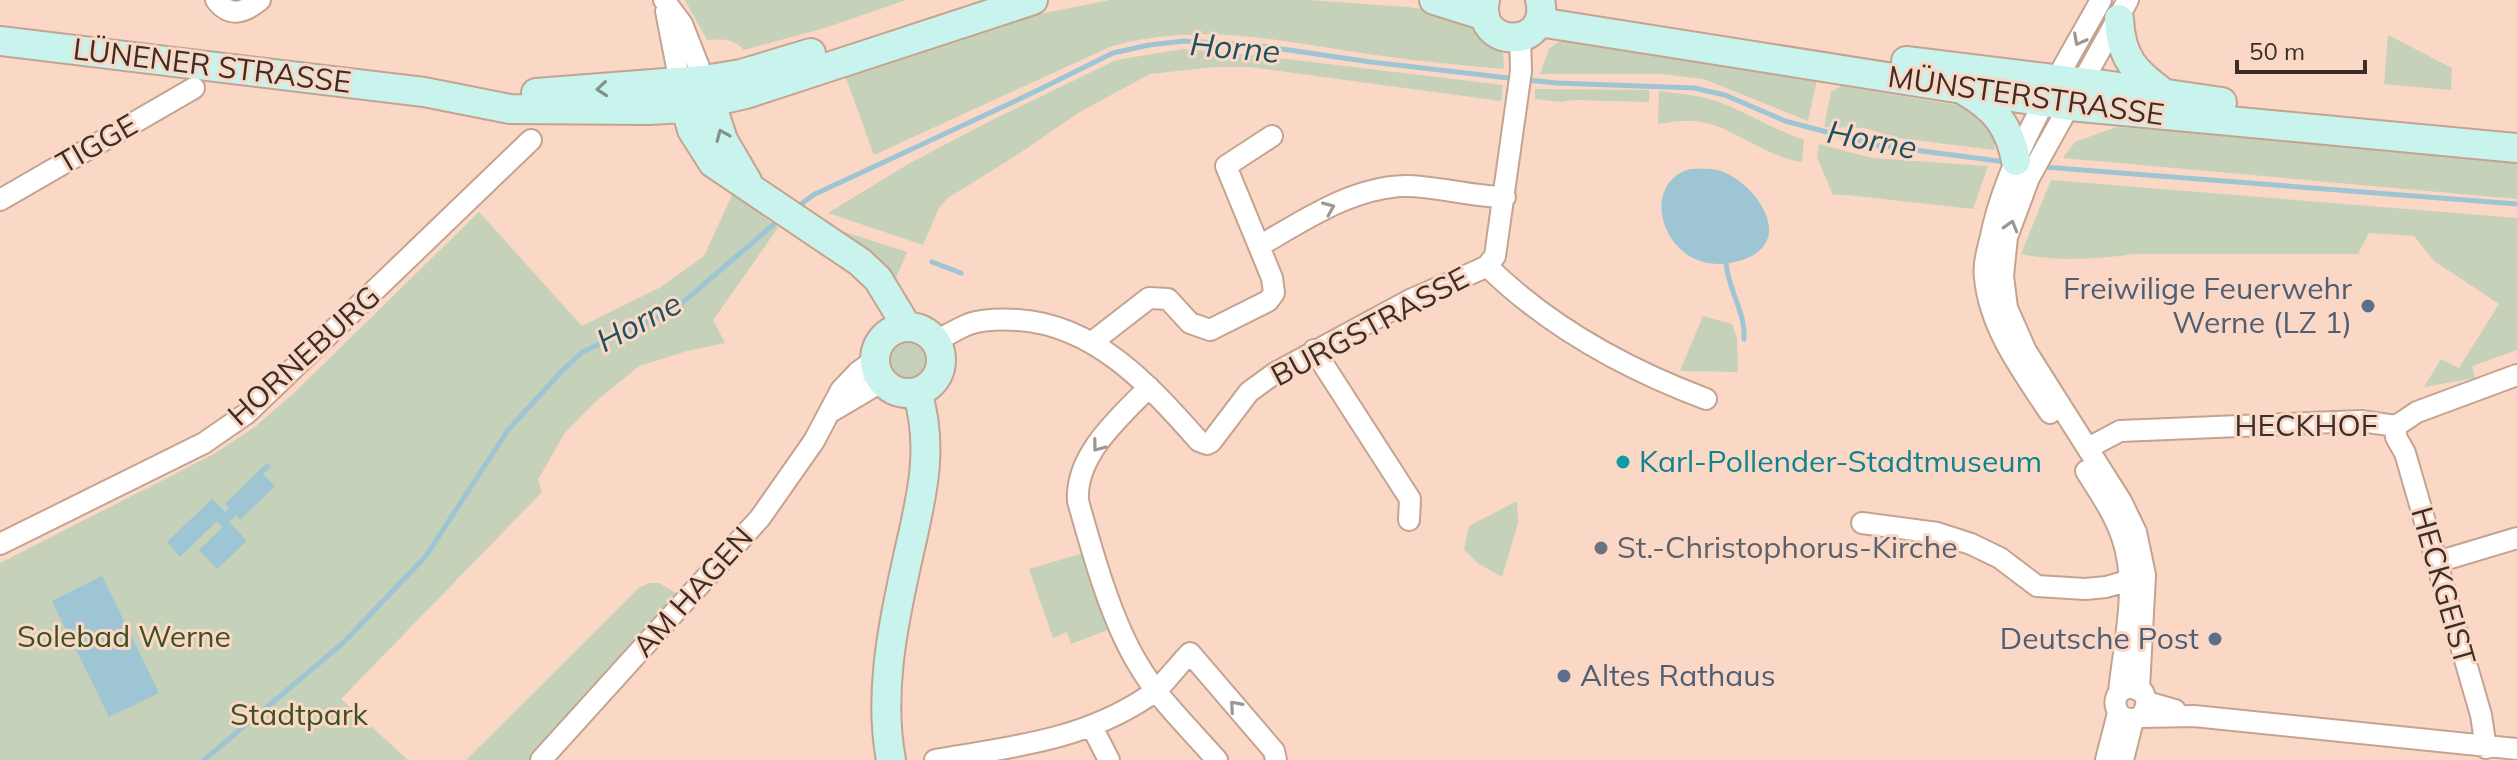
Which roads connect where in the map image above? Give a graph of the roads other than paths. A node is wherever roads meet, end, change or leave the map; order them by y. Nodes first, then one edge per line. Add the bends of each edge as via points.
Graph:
1 (216, 0) edge
2 (663, 0) edge
3 (997, 0) edge
4 (1033, 0) edge
5 (1434, 0) edge
6 (253, 5) edge
7 (2116, 6) edge
8 (1485, 8) edge
9 (1535, 16) edge
10 (0, 41) edge
11 (194, 88) dead end
12 (1961, 88) junction
13 (694, 93) junction
14 (2065, 93) junction
15 (2166, 95) junction
16 (2517, 134) edge
17 (1272, 136) dead end
18 (531, 140) dead end
19 (2517, 148) edge
20 (2023, 156) junction
21 (1505, 197) junction
22 (0, 200) edge
23 (1261, 245) junction
24 (1487, 266) junction
25 (935, 341) junction
26 (1091, 343) junction
27 (1314, 350) junction
28 (887, 351) junction
29 (2517, 375) edge
30 (1149, 387) junction
31 (917, 392) junction
32 (1706, 399) dead end
33 (2396, 426) junction
34 (2088, 448) junction
35 (1409, 520) dead end
36 (1862, 523) dead end
37 (2517, 538) edge
38 (0, 544) edge
39 (2437, 562) junction
40 (2138, 578) junction
41 (1156, 689) junction
42 (2133, 705) junction
43 (1092, 727) junction
44 (2486, 748) junction
45 (2517, 749) edge
46 (541, 760) edge
47 (891, 760) edge
48 (935, 760) edge
49 (1109, 760) edge
50 (1217, 760) edge
51 (1276, 760) edge
52 (2106, 760) edge
53 (2123, 760) edge

1 - 6 street via 234,13
2 - 13 street via 682,24
3 - 13 main road via 741,74
4 - 13 main road via 746,94
5 - 8 main road, MÜNSTERSTRASSE
7 - 14 street
7 - 15 main road via 2128,60
8 - 9 main road, MÜNSTERSTRASSE via 1491,28 1512,38
9 - 12 main road, MÜNSTERSTRASSE
9 - 14 main road, MÜNSTERSTRASSE via 1764,44
9 - 21 street, BURGSTRASSE via 1521,71
10 - 13 main road, LÜNENER STRASSE via 424,92
11 - 22 street, TIGGE
12 - 14 main road, MÜNSTERSTRASSE
12 - 20 main road via 2003,121
13 - 28 main road via 760,194 847,255 881,316
14 - 15 main road, MÜNSTERSTRASSE
14 - 19 main road, MÜNSTERSTRASSE
14 - 20 street
15 - 16 main road, MÜNSTERSTRASSE via 2338,120
17 - 23 street via 1226,166
18 - 38 street, HORNEBURG via 246,414 204,443
34 -> 20 street via 2026,351 2007,308 2007,237
20 - 40 street via 1997,203 1984,274 1992,311 2016,362 2109,509
23 -> 21 street via 1313,214 1362,194 1404,186
21 - 24 street, BURGSTRASSE via 1499,243
23 - 26 street via 1275,287 1268,301 1210,330 1190,323 1168,299 1149,298
24 - 27 street, BURGSTRASSE
24 - 32 street via 1573,333 1647,375
25 - 26 street via 969,324 1006,320 1066,328
25 - 28 main road via 918,328
25 - 31 main road via 939,371
26 - 30 street
27 - 30 street, BURGSTRASSE via 1249,392 1207,444
27 - 35 street via 1410,499
28 - 31 main road via 899,391
28 - 46 street, AM HAGEN via 841,390 814,441 760,518
29 - 33 street, HECKHOF via 2417,412
30 -> 41 street via 1091,454 1077,487 1120,628
31 - 47 main road via 927,437 926,474 890,653 885,702
33 - 34 street, HECKHOF via 2361,421 2120,431
33 - 39 street, HECKGEIST
34 - 40 street via 2136,532
36 - 40 street via 1937,533 1971,544 2037,586 2076,590
37 - 39 street
39 - 44 street, HECKGEIST
40 - 42 street
41 - 43 street
41 - 50 street
51 -> 41 street via 1274,751 1190,653
42 - 44 street
42 - 52 street
42 - 53 street
43 - 48 street via 1055,740
43 - 49 street
44 - 45 street

